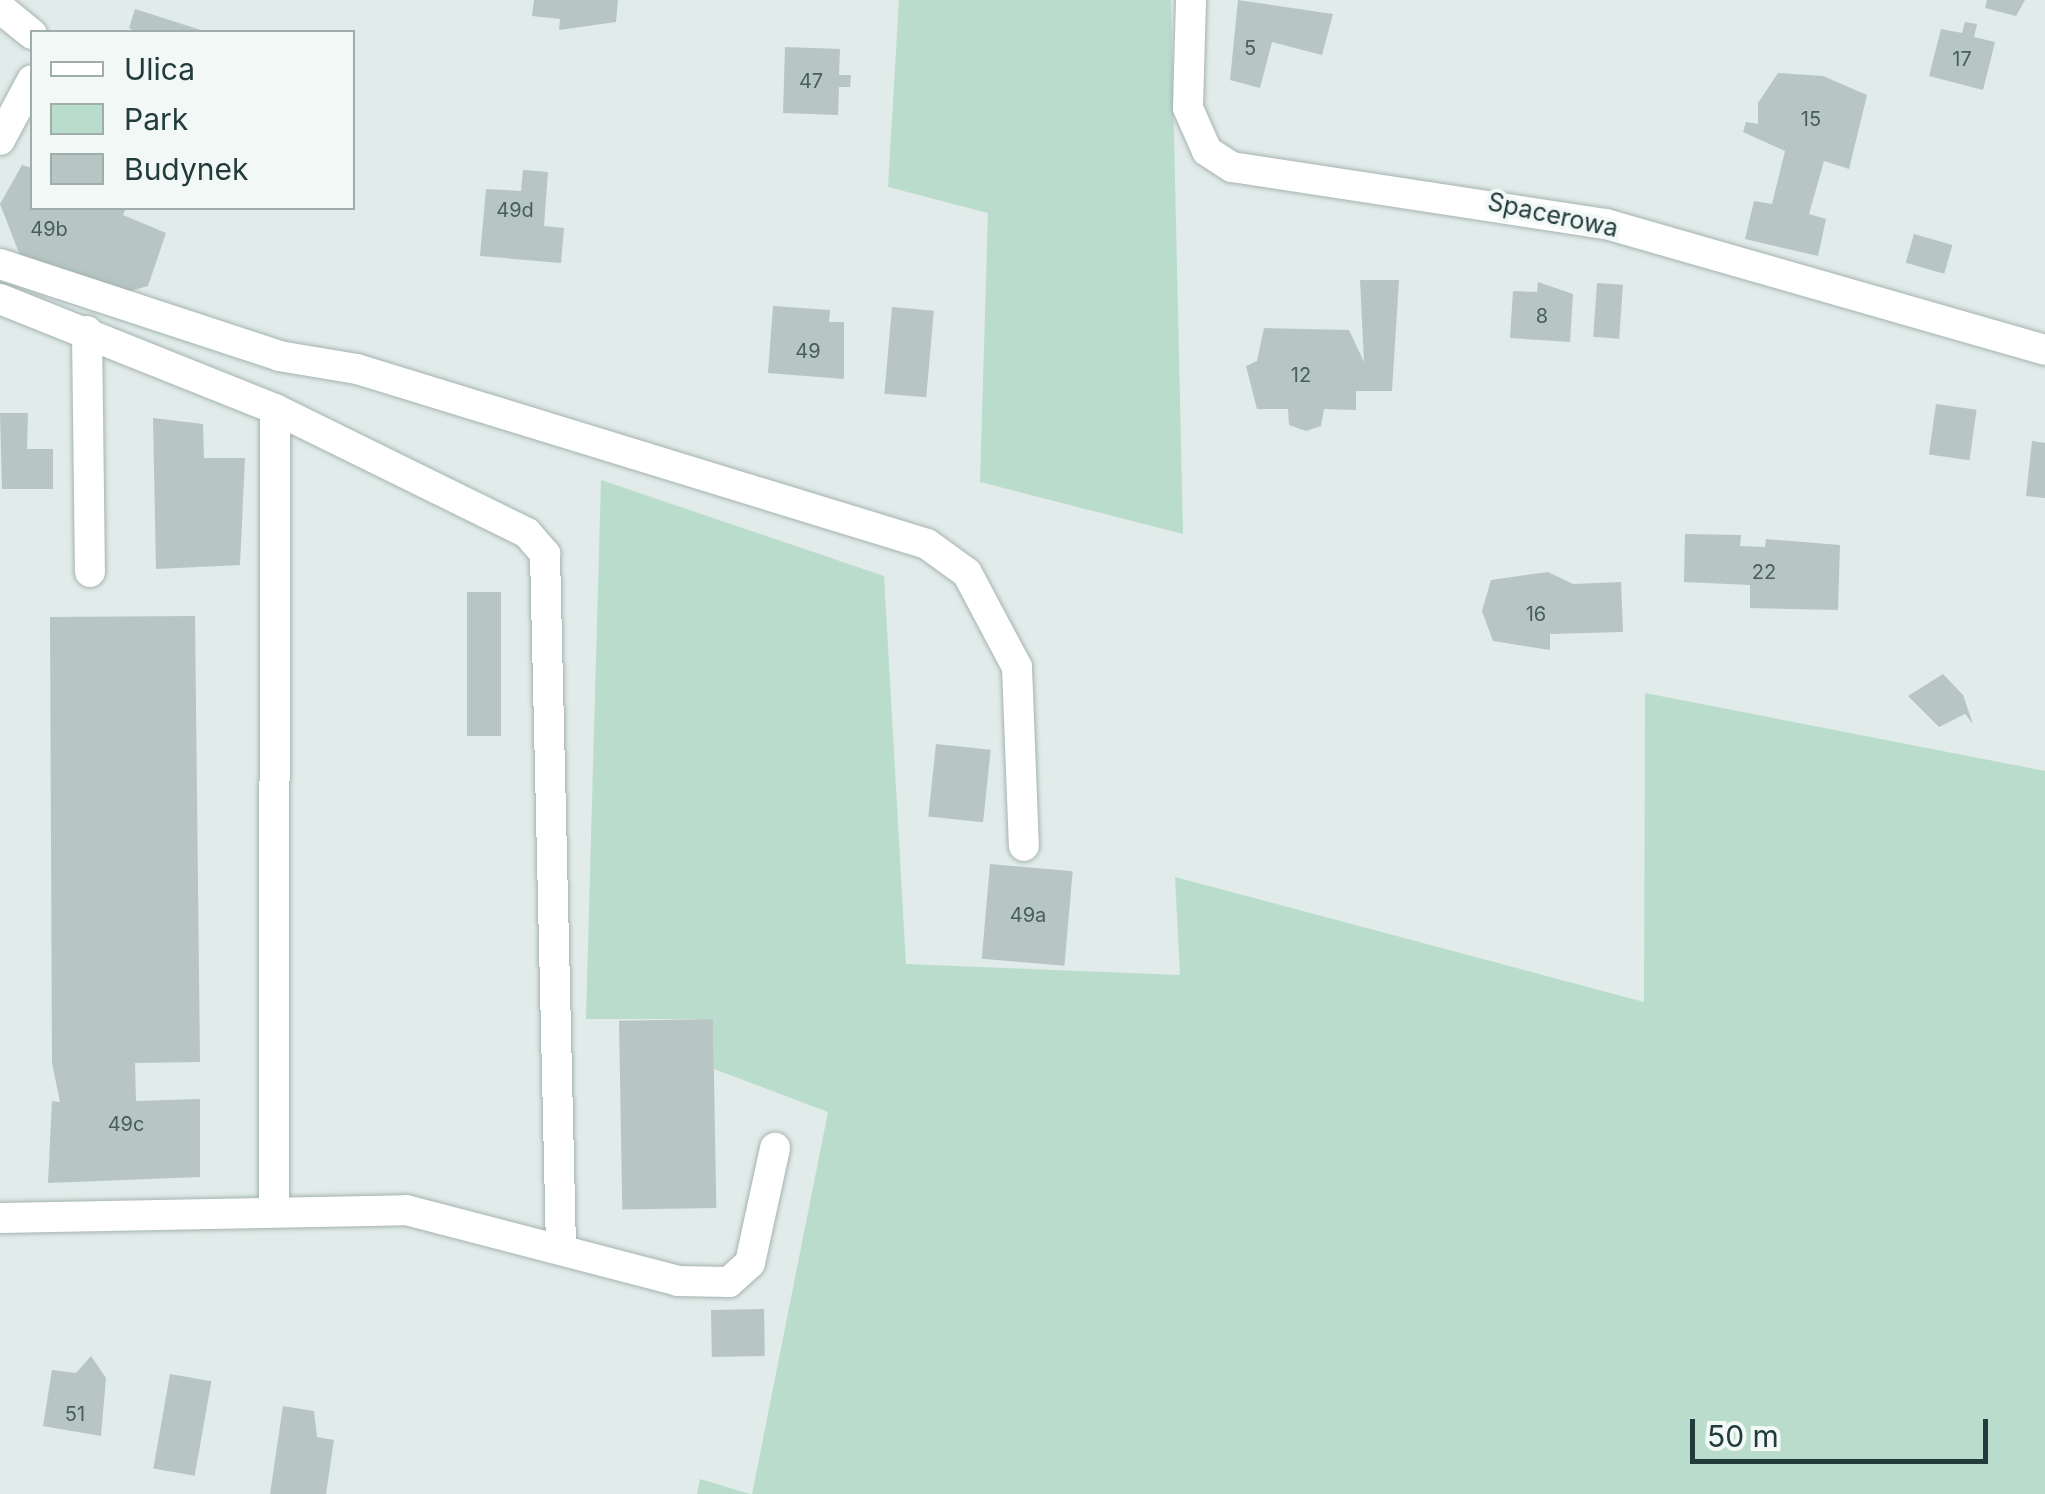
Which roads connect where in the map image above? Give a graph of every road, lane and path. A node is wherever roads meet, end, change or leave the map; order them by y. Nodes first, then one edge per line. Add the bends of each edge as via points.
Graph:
1 (1191, 0) edge
2 (0, 8) edge
3 (30, 32) edge
4 (30, 84) edge
5 (0, 140) edge
6 (0, 264) edge
7 (0, 299) edge
8 (87, 332) junction
9 (2045, 350) edge
10 (275, 409) junction
11 (90, 572) dead end
12 (1024, 846) dead end
13 (775, 1148) dead end
14 (274, 1212) junction
15 (0, 1218) edge
16 (561, 1247) junction

1 - 9 street, Spacerowa via 1188,108 1207,151 1232,167 1606,224
2 - 3 street
4 - 5 street
6 - 12 street via 279,356 357,369 927,544 967,573 1017,668
7 - 8 street
8 - 10 street
8 - 11 street
10 - 14 street
10 - 16 street via 526,533 546,554
13 - 16 street via 750,1263 729,1282 678,1281
14 - 15 street
14 - 16 street via 406,1210

